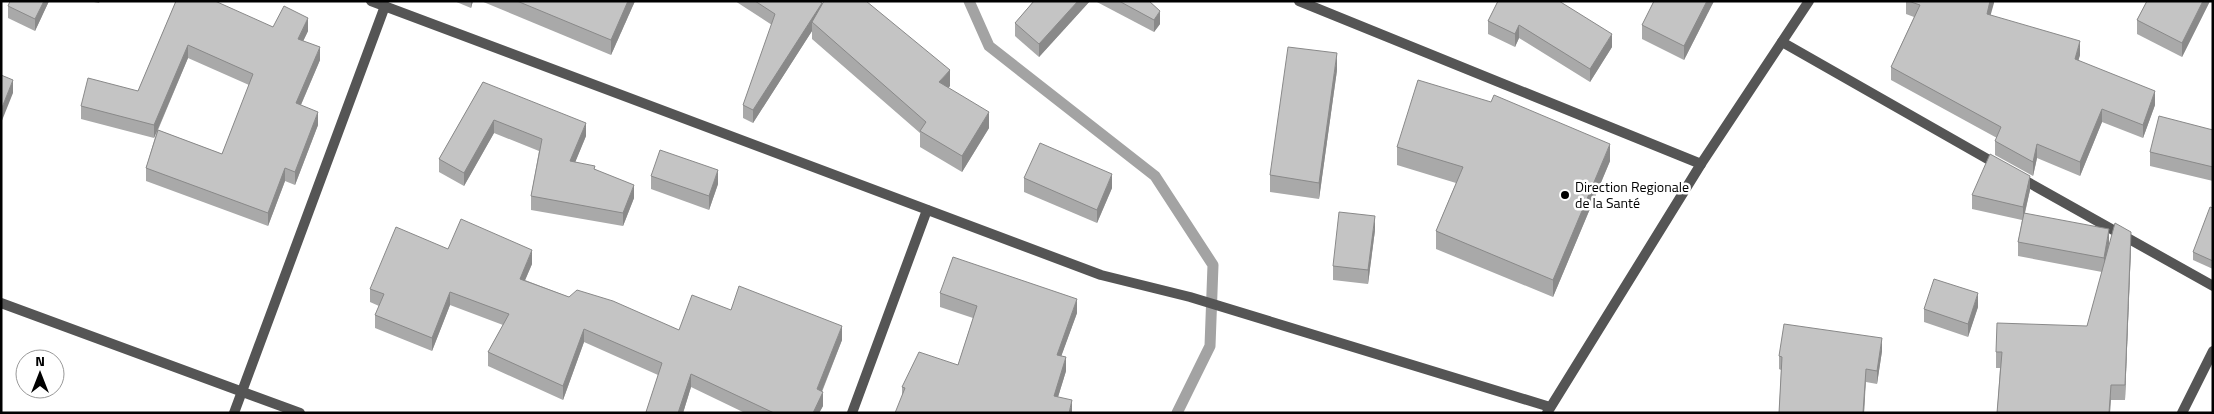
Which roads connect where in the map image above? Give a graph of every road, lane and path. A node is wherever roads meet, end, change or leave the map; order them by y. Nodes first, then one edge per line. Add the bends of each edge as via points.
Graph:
1 (371, 1) edge
2 (1299, 1) edge
3 (1809, 1) edge
4 (385, 6) junction
5 (1782, 42) junction
6 (1701, 164) junction
7 (928, 210) junction
8 (2213, 286) edge
9 (1, 303) edge
10 (2213, 351) edge
11 (242, 391) junction
12 (1549, 410) edge
13 (234, 413) edge
14 (300, 413) edge
15 (852, 413) edge
16 (2182, 413) edge

1 - 4 street
2 - 6 street
3 - 5 street
4 - 7 street
4 - 11 street
5 - 6 street
5 - 8 street
6 - 12 street
7 - 12 street via 1101,275 1232,309
7 - 15 street
9 - 11 street
10 - 16 street
11 - 13 street
11 - 14 street

